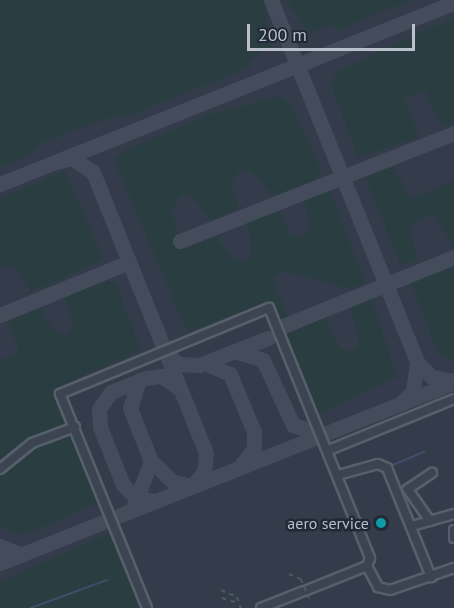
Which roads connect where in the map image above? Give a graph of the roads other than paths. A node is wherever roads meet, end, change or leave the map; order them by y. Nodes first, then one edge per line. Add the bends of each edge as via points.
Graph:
1 (454, 399) edge
2 (75, 427) junction
3 (329, 450) junction
4 (0, 469) edge
5 (432, 473) dead end
6 (338, 475) junction
7 (454, 514) edge
8 (430, 521) junction
9 (412, 526) junction
10 (454, 530) edge
11 (454, 538) edge
12 (367, 566) junction
13 (454, 568) edge
14 (431, 577) junction
15 (147, 608) edge
16 (261, 608) edge

1 - 3 lane
2 - 3 lane via 62,392 269,308
2 - 4 lane via 32,443
2 - 15 lane
3 - 6 lane
5 - 8 lane via 408,489
6 - 9 lane via 385,466
6 - 12 lane via 364,539
7 - 8 lane
8 - 9 lane
9 - 14 lane
10 - 11 lane
12 - 14 lane via 383,589
12 - 16 lane
13 - 14 lane

